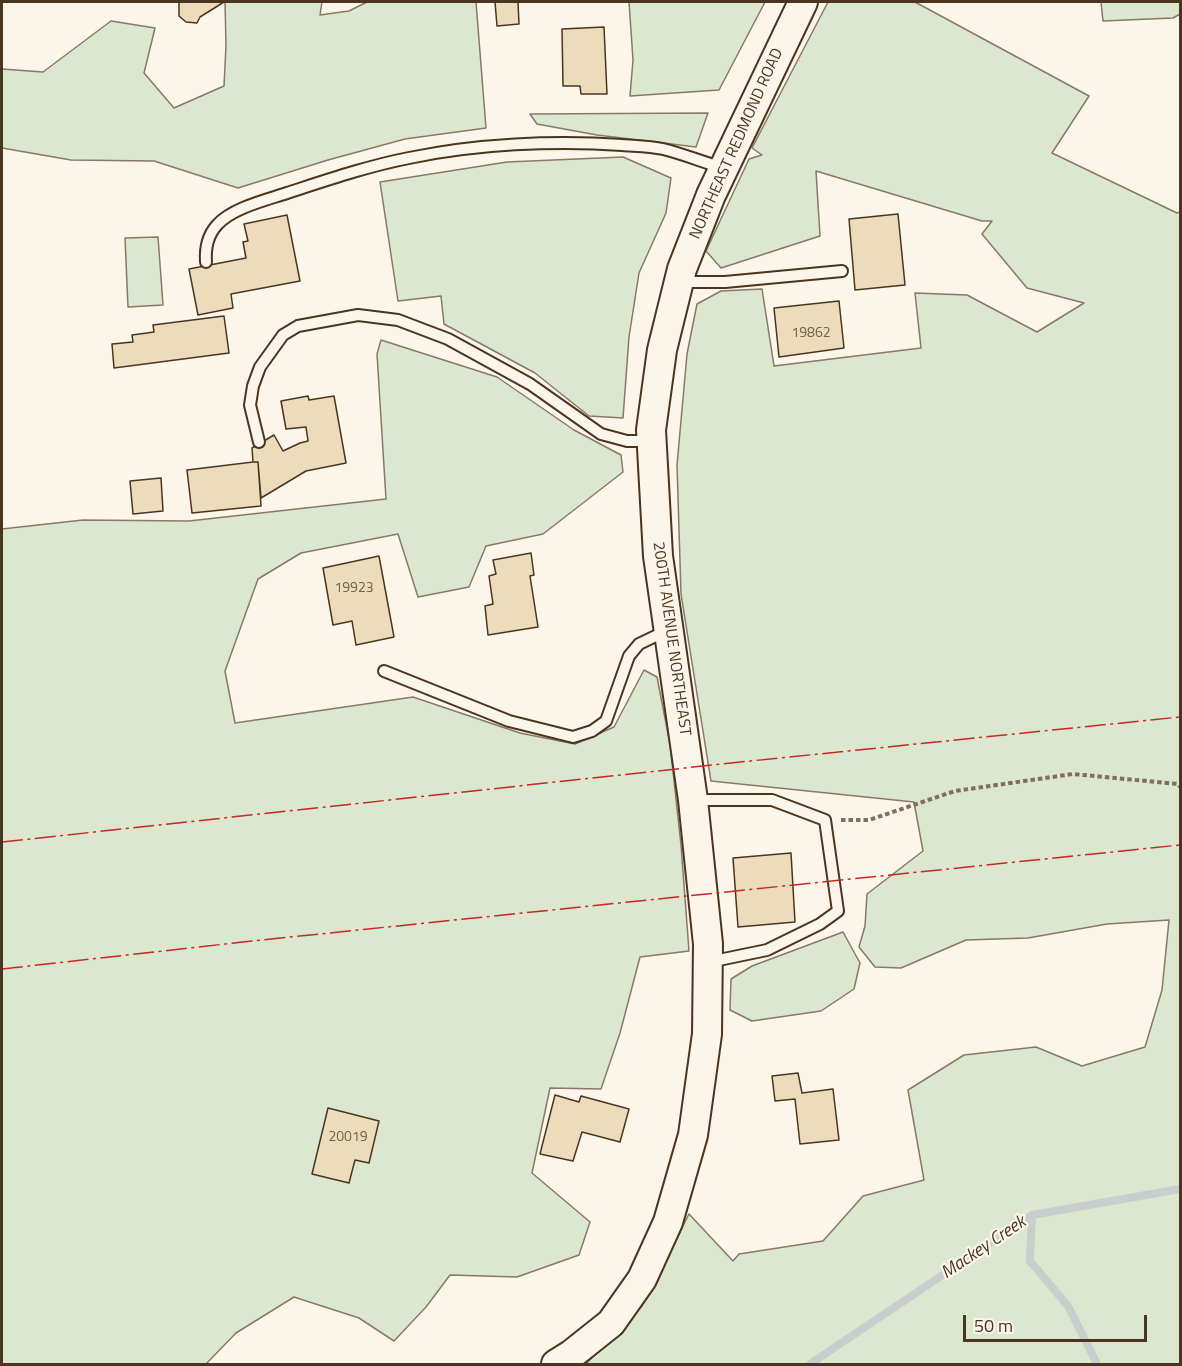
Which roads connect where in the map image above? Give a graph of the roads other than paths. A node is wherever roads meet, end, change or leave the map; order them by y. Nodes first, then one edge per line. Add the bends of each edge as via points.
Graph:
1 (803, 2) edge
2 (724, 168) junction
3 (206, 262) dead end
4 (842, 272) dead end
5 (679, 282) junction
6 (652, 435) junction
7 (259, 442) dead end
8 (669, 630) junction
9 (384, 671) dead end
10 (693, 800) junction
11 (708, 962) junction
12 (556, 1365) edge

1 - 2 street, NORTHEAST REDMOND ROAD
2 - 3 lane via 661,149 576,143 466,149 408,158 242,208 209,235
2 - 5 street, NORTHEAST REDMOND ROAD
4 - 5 lane
5 - 6 street, NORTHEAST REDMOND ROAD via 662,350
6 - 7 lane via 627,441 601,434 530,384 448,339 398,320 358,315 298,326 273,347 260,367 250,405
6 - 8 street, 200TH AVENUE NORTHEAST via 658,556
8 - 9 lane via 639,644 629,656 606,721 573,737 509,721
8 - 10 street, 200TH AVENUE NORTHEAST
10 - 11 street, 200TH AVENUE NORTHEAST
10 - 11 lane via 772,800 825,820 838,911 767,950
11 - 12 street via 707,1034 693,1135 668,1222 642,1279 611,1323

